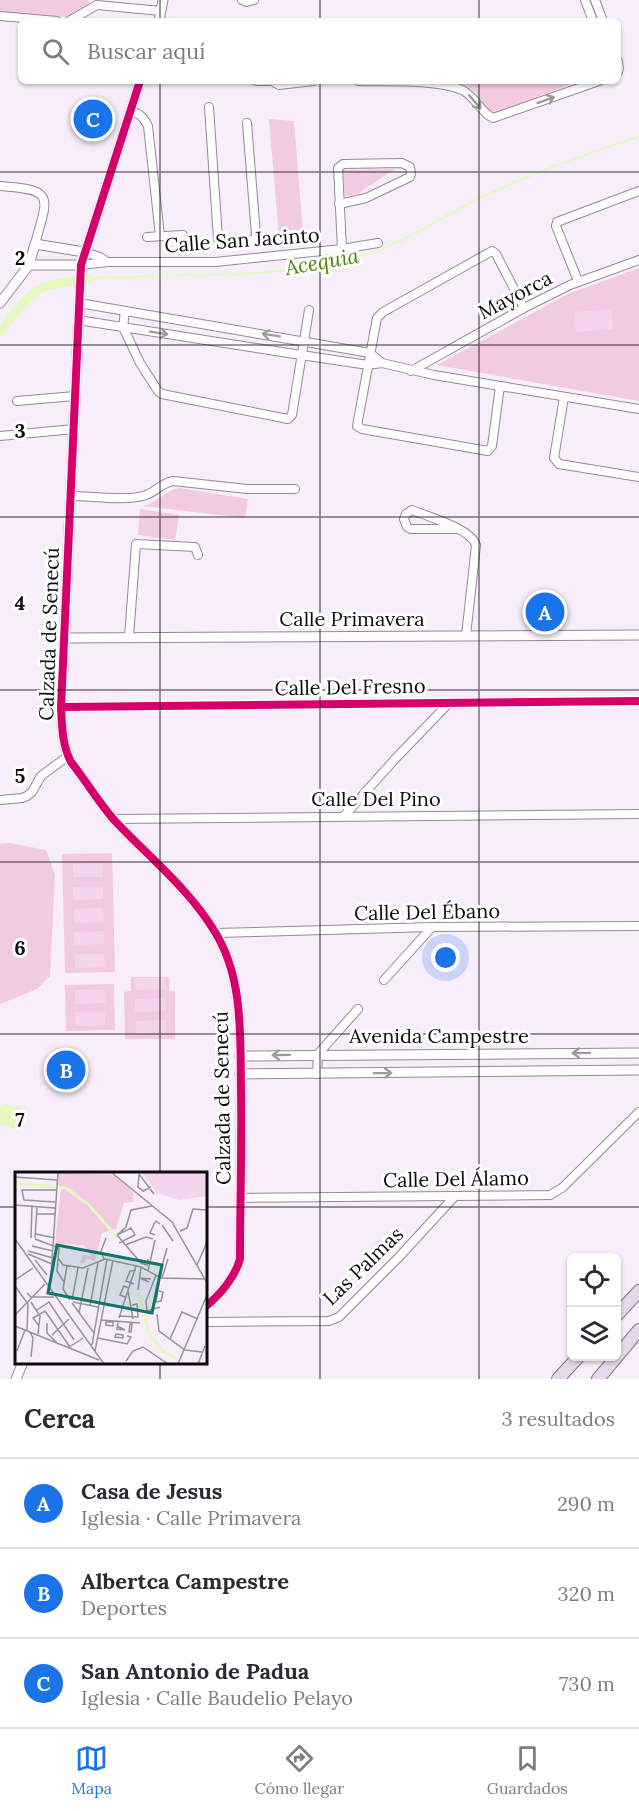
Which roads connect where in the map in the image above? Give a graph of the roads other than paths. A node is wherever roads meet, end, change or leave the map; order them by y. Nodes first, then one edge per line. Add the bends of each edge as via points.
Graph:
1 (163, 0) edge
2 (242, 0) edge
3 (254, 0) edge
4 (585, 0) edge
5 (596, 0) edge
6 (95, 3) edge
7 (0, 16) edge
8 (160, 16) edge
9 (23, 18) edge
10 (73, 18) edge
11 (592, 18) edge
12 (602, 18) edge
13 (139, 84) edge
14 (447, 84) edge
15 (590, 84) edge
16 (209, 108) dead end
17 (133, 112) junction
18 (247, 123) dead end
19 (0, 186) edge
20 (639, 191) edge
21 (339, 204) junction
22 (183, 235) dead end
23 (160, 236) junction
24 (147, 237) dead end
25 (233, 243) junction
26 (378, 243) dead end
27 (35, 244) junction
28 (342, 249) junction
29 (84, 252) junction
30 (235, 260) junction
31 (639, 260) edge
32 (107, 262) junction
33 (29, 265) junction
34 (81, 265) junction
35 (578, 281) junction
36 (0, 303) edge
37 (79, 303) junction
38 (524, 308) junction
39 (309, 310) dead end
40 (125, 311) junction
41 (78, 320) junction
42 (123, 327) junction
43 (304, 340) junction
44 (370, 352) junction
45 (301, 355) junction
46 (382, 363) junction
47 (368, 365) junction
48 (411, 370) junction
49 (500, 386) junction
50 (75, 396) junction
51 (564, 397) junction
52 (16, 401) dead end
53 (639, 409) edge
54 (74, 429) junction
55 (0, 436) edge
56 (639, 477) edge
57 (295, 489) dead end
58 (70, 496) junction
59 (458, 529) junction
60 (198, 555) dead end
61 (639, 635) edge
62 (466, 636) junction
63 (64, 638) junction
64 (129, 638) junction
65 (639, 701) edge
66 (449, 703) junction
67 (61, 706) junction
68 (68, 756) junction
69 (0, 800) edge
70 (639, 814) edge
71 (344, 816) junction
72 (114, 819) junction
73 (639, 926) edge
74 (432, 927) junction
75 (216, 933) junction
76 (384, 980) dead end
77 (358, 1009) dead end
78 (610, 1053) junction
79 (639, 1053) edge
80 (318, 1054) junction
81 (353, 1054) junction
82 (494, 1054) junction
83 (240, 1056) junction
84 (639, 1070) edge
85 (609, 1071) junction
86 (494, 1072) junction
87 (352, 1073) junction
88 (240, 1074) junction
89 (317, 1074) junction
90 (639, 1112) edge
91 (455, 1196) junction
92 (240, 1198) junction
93 (639, 1291) edge
94 (207, 1305) edge
95 (621, 1311) edge
96 (207, 1322) edge
97 (639, 1330) edge
98 (574, 1361) edge
99 (22, 1364) edge
100 (15, 1379) edge
101 (558, 1379) edge
102 (598, 1379) edge

1 - 8 street
2 - 3 street
4 - 11 street
5 - 12 street
6 - 8 street
6 - 10 street
7 - 9 street
13 - 17 street, Calzada de Senecú
14 -> 15 street via 467,93 493,118
16 - 25 street via 218,239 223,244
17 - 23 street via 148,126
17 - 29 street, Calzada de Senecú
18 - 25 street via 256,235 252,240
19 - 27 street via 34,190 43,196 46,204
20 - 35 street via 557,222
21 - 21 street via 366,198 410,177 410,167 402,163 340,165
21 - 28 street
22 - 23 street
23 - 24 street
25 - 30 street
26 - 28 street, Calle San Jacinto
27 - 29 street
27 - 33 street
28 - 30 street, Calle San Jacinto
29 - 32 street, Calle San Jacinto
29 - 34 street, Calzada de Senecú
30 - 32 street, Calle San Jacinto
31 - 35 street, Mayorca
32 - 34 street, Calle San Jacinto
33 - 34 street
33 - 36 street
34 - 37 street, Calzada de Senecú
35 - 38 street, Mayorca
37 - 40 street
37 - 41 street, Calzada de Senecú
38 - 44 street via 496,254 490,252 382,312 377,318
38 - 48 street, Mayorca
39 - 43 street
40 - 42 street
43 -> 40 street
41 - 42 street
41 - 50 street, Calzada de Senecú
42 -> 45 street
42 - 45 street via 154,388 162,394 288,419 292,415
43 - 44 street
43 - 45 street
44 - 46 street
44 - 47 street
45 - 47 street
46 - 47 street
46 - 48 street
47 - 49 street via 359,428 488,451 492,446
48 - 49 street
49 - 51 street
50 - 52 street
50 - 54 street, Calzada de Senecú
51 - 53 street
51 - 56 street via 556,462
54 - 55 street
54 - 58 street, Calzada de Senecú
57 - 58 street via 247,489 173,481 135,498
58 - 63 street, Calzada de Senecú
59 - 59 street via 412,510 404,519 411,529
59 - 62 street via 476,545
60 - 64 street via 195,547 136,544
61 - 62 street, Calle Primavera
62 - 64 street, Calle Primavera
63 - 64 street, Calle Primavera
63 - 67 street, Calzada de Senecú
65 - 66 street, Calle Del Fresno
66 - 67 street, Calle Del Fresno
66 - 71 street
67 - 68 street, Calzada de Senecú
68 - 69 street via 41,776 27,796
68 - 72 street, Calzada de Senecú
70 - 71 street, Calle Del Pino
71 - 72 street, Calle Del Pino
72 - 75 street, Calzada de Senecú via 169,874
73 - 74 street, Calle Del Ébano
74 - 75 street, Calle Del Ébano
74 - 76 street
75 - 83 street, Calzada de Senecú via 237,994
77 - 80 street
78 - 79 street, Avenida Campestre
78 -> 82 street, Avenida Campestre
78 - 85 street
80 - 81 street, Avenida Campestre
80 -> 83 street, Avenida Campestre
80 - 89 street
81 - 82 street, Avenida Campestre
81 - 87 street
82 - 86 street
83 - 88 street, Calzada de Senecú
84 - 85 street, Avenida Campestre
85 - 86 street, Avenida Campestre
87 -> 86 street, Avenida Campestre
87 - 89 street, Avenida Campestre
88 - 89 street, Avenida Campestre
88 - 92 street, Calzada de Senecú
90 - 91 street, Calle Del Álamo via 555,1193
91 - 92 street, Calle Del Álamo
91 - 96 street, Las Palmas via 339,1317 329,1321
92 - 94 street, Calzada de Senecú via 237,1269
93 - 95 main road
97 - 102 main road
98 - 101 main road
99 - 100 street

